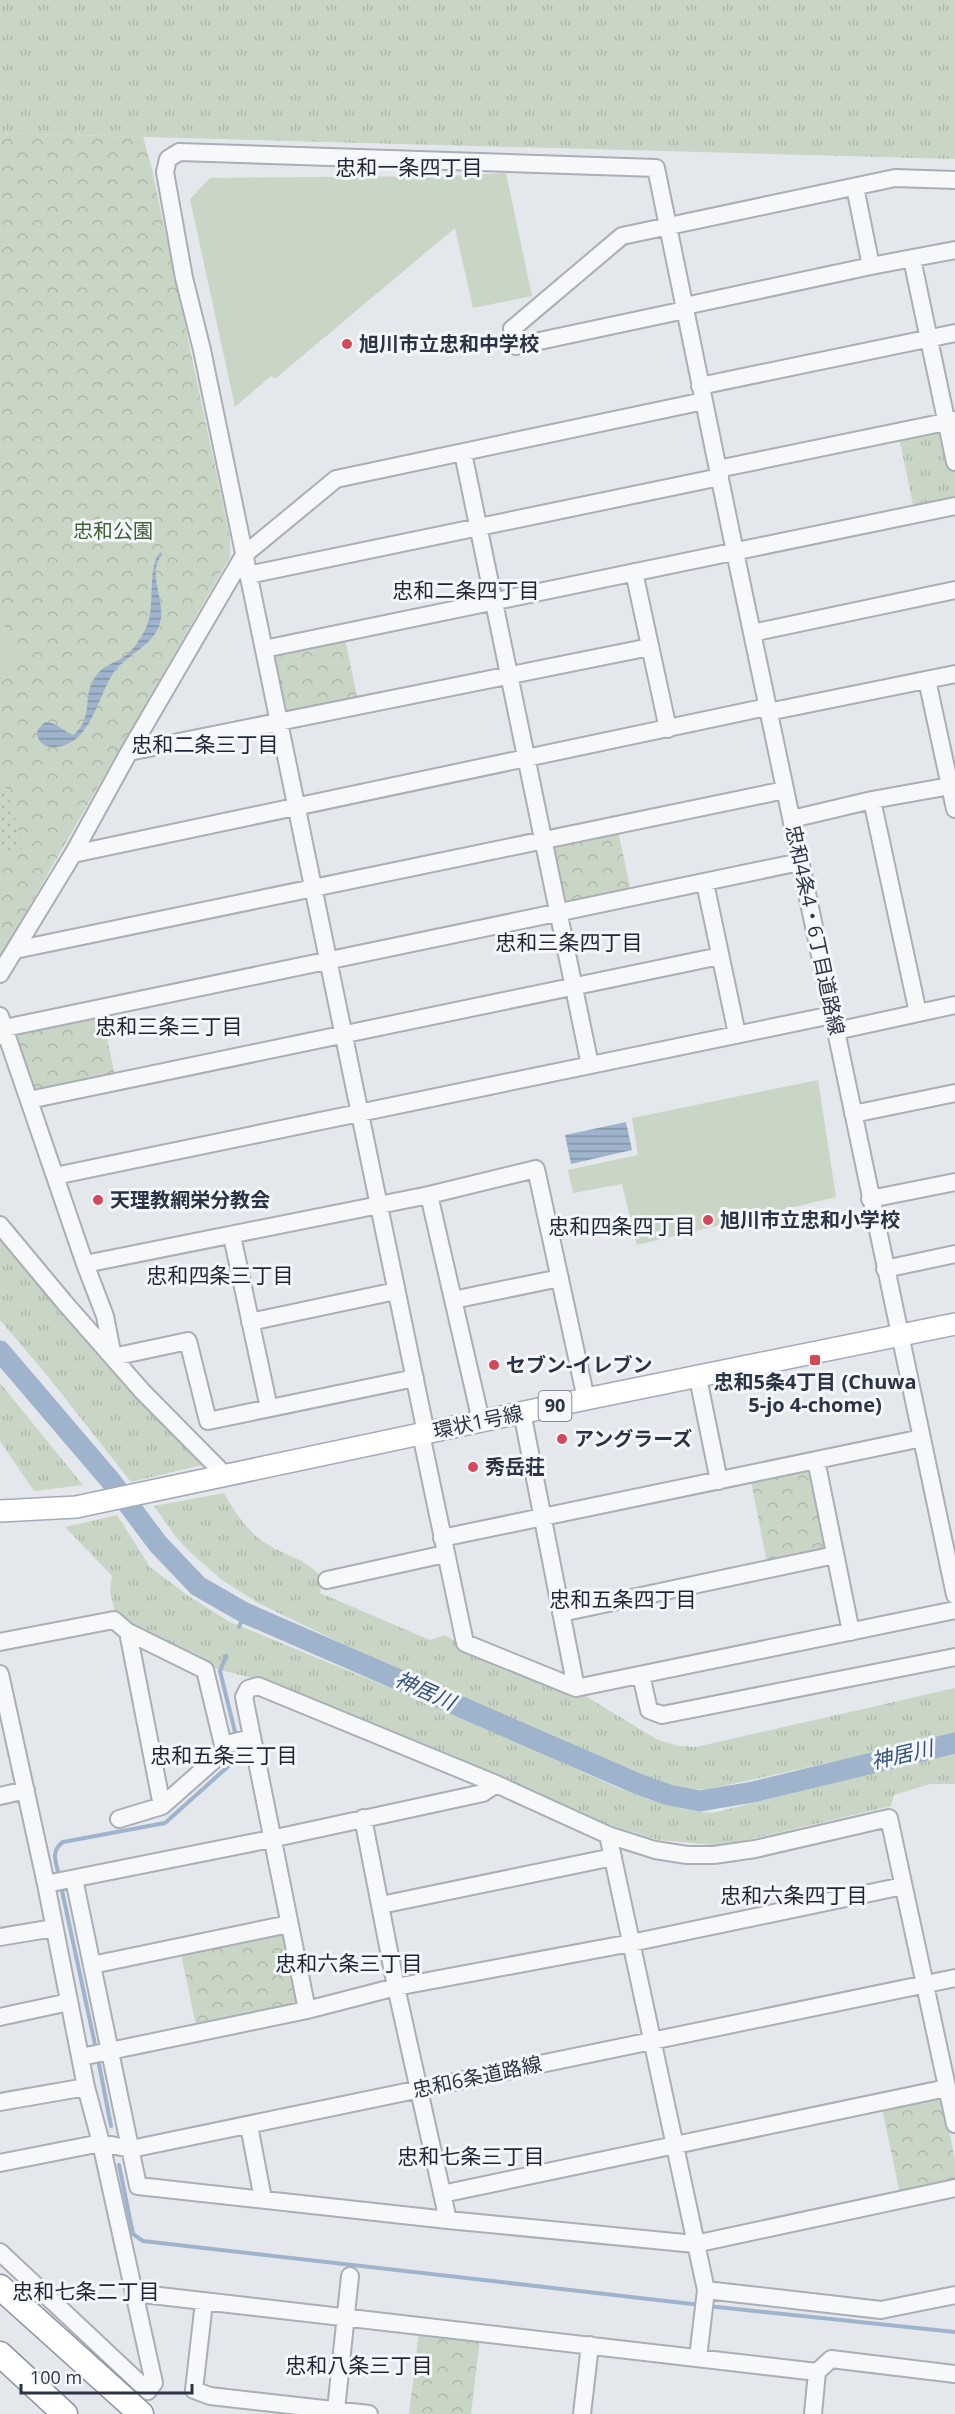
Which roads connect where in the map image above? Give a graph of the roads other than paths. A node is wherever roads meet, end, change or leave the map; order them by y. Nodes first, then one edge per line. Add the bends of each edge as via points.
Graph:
1 (955, 180) edge
2 (855, 187) junction
3 (669, 227) junction
4 (955, 250) edge
5 (912, 259) junction
6 (872, 266) junction
7 (685, 308) junction
8 (955, 333) edge
9 (929, 338) junction
10 (702, 393) junction
11 (951, 421) edge
12 (464, 453) junction
13 (955, 462) edge
14 (719, 473) junction
15 (955, 506) edge
16 (479, 527) junction
17 (735, 552) junction
18 (244, 555) junction
19 (634, 572) junction
20 (248, 575) junction
21 (955, 590) edge
22 (494, 602) junction
23 (752, 633) junction
24 (650, 647) junction
25 (264, 649) junction
26 (955, 674) edge
27 (509, 675) junction
28 (927, 680) junction
29 (768, 709) junction
30 (279, 723) junction
31 (668, 729) junction
32 (129, 752) junction
33 (527, 759) junction
34 (952, 786) edge
35 (785, 790) junction
36 (872, 800) junction
37 (296, 807) junction
38 (955, 809) edge
39 (792, 819) junction
40 (543, 840) junction
41 (73, 854) junction
42 (800, 862) junction
43 (705, 883) junction
44 (313, 887) junction
45 (558, 914) junction
46 (15, 950) junction
47 (720, 956) junction
48 (327, 961) junction
49 (0, 974) edge
50 (573, 987) junction
51 (955, 1005) edge
52 (918, 1013) junction
53 (834, 1023) junction
54 (2, 1027) edge
55 (343, 1034) junction
56 (737, 1034) junction
57 (590, 1065) junction
58 (955, 1093) edge
59 (29, 1100) junction
60 (359, 1114) junction
61 (853, 1114) junction
62 (55, 1176) junction
63 (955, 1182) edge
64 (429, 1195) junction
65 (870, 1199) junction
66 (378, 1205) junction
67 (0, 1225) edge
68 (232, 1236) junction
69 (955, 1254) edge
70 (85, 1264) junction
71 (885, 1269) junction
72 (560, 1278) junction
73 (396, 1291) junction
74 (453, 1300) junction
75 (250, 1322) junction
76 (955, 1324) edge
77 (900, 1336) junction
78 (113, 1357) junction
79 (415, 1378) junction
80 (698, 1378) junction
81 (586, 1399) junction
82 (269, 1408) junction
83 (522, 1412) junction
84 (481, 1421) junction
85 (423, 1433) junction
86 (922, 1438) junction
87 (816, 1460) junction
88 (225, 1474) junction
89 (719, 1481) junction
90 (0, 1511) edge
91 (542, 1517) junction
92 (444, 1546) junction
93 (835, 1555) junction
94 (327, 1580) dead end
95 (955, 1595) edge
96 (955, 1610) edge
97 (561, 1613) junction
98 (128, 1632) junction
99 (851, 1632) junction
100 (0, 1642) edge
101 (955, 1657) edge
102 (0, 1674) edge
103 (641, 1675) junction
104 (576, 1689) junction
105 (4, 1710) edge
106 (237, 1741) junction
107 (496, 1784) junction
108 (26, 1790) junction
109 (0, 1796) edge
110 (162, 1806) junction
111 (363, 1818) junction
112 (119, 1819) dead end
113 (608, 1834) junction
114 (271, 1839) junction
115 (613, 1857) junction
116 (60, 1882) junction
117 (903, 1886) junction
118 (381, 1905) junction
119 (289, 1924) junction
120 (54, 1928) junction
121 (0, 1937) edge
122 (631, 1943) junction
123 (92, 1965) junction
124 (955, 1978) edge
125 (925, 1985) junction
126 (396, 1987) junction
127 (69, 2002) junction
128 (307, 2010) junction
129 (0, 2017) edge
130 (652, 2041) junction
131 (95, 2054) junction
132 (86, 2086) junction
133 (947, 2088) junction
134 (419, 2089) junction
135 (0, 2102) edge
136 (955, 2124) edge
137 (249, 2126) junction
138 (101, 2143) junction
139 (674, 2145) junction
140 (131, 2150) junction
141 (0, 2163) edge
142 (955, 2188) edge
143 (442, 2194) junction
144 (263, 2199) junction
145 (448, 2220) junction
146 (695, 2244) junction
147 (0, 2252) edge
148 (350, 2276) dead end
149 (0, 2287) edge
150 (134, 2293) junction
151 (955, 2295) edge
152 (706, 2300) junction
153 (204, 2301) junction
154 (347, 2318) junction
155 (590, 2345) junction
156 (0, 2354) edge
157 (698, 2358) junction
158 (817, 2372) junction
159 (955, 2374) edge
160 (336, 2410) junction
161 (65, 2414) edge
162 (141, 2414) edge
163 (369, 2414) edge
164 (582, 2414) edge
165 (813, 2414) edge

1 - 2 street via 895,178
2 - 3 street
2 - 6 street
3 - 7 street, 忠和4条4・6丁目道路線
3 - 7 street via 621,236 512,329 516,346
3 - 18 street, 忠和4条4・6丁目道路線 via 656,168 191,151 170,157 165,176
4 - 5 street
5 - 6 street
5 - 9 street
6 - 7 street
7 - 10 street, 忠和4条4・6丁目道路線
8 - 9 street
9 - 10 street
9 - 11 street
10 - 12 street
10 - 14 street, 忠和4条4・6丁目道路線
11 - 13 street
11 - 14 street
12 - 16 street
12 - 18 street via 336,479
14 - 16 street
14 - 17 street, 忠和4条4・6丁目道路線
15 - 17 street
16 - 20 street
16 - 22 street
17 - 19 street
17 - 23 street, 忠和4条4・6丁目道路線
18 - 20 street
18 - 32 street
19 - 22 street
19 - 24 street
20 - 25 street
21 - 23 street
22 - 25 street
22 - 27 street
23 - 29 street, 忠和4条4・6丁目道路線
24 - 27 street
24 - 31 street
25 - 30 street
26 - 28 street
27 - 30 street
27 - 33 street
28 - 29 street
28 - 34 street
29 - 31 street
29 - 35 street, 忠和4条4・6丁目道路線
30 - 32 street
30 - 37 street
31 - 33 street
32 - 41 street
33 - 37 street
33 - 40 street
34 - 36 street
34 - 38 street
35 - 39 street, 忠和4条4・6丁目道路線
35 - 40 street
36 - 39 street
36 - 52 street
37 - 41 street
37 - 44 street
39 - 42 street, 忠和4条4・6丁目道路線
40 - 44 street
40 - 45 street
41 - 46 street
42 - 43 street
42 - 53 street, 忠和4条4・6丁目道路線
43 - 45 street
43 - 47 street
44 - 46 street
44 - 48 street
45 - 48 street
45 - 50 street
46 - 49 street
47 - 50 street
47 - 56 street
48 - 54 street
48 - 55 street
50 - 55 street
50 - 57 street
51 - 52 street
52 - 53 street
53 - 56 street
53 - 61 street, 忠和4条4・6丁目道路線
54 - 59 street
55 - 59 street
55 - 60 street
56 - 57 street
57 - 60 street
58 - 61 street
59 - 62 street
60 - 62 street
60 - 66 street
61 - 65 street, 忠和4条4・6丁目道路線
62 - 70 street
63 - 65 street
64 - 66 street
64 - 72 street via 536,1168
64 - 74 street
65 - 71 street, 忠和4条4・6丁目道路線
66 - 68 street
66 - 73 street
67 - 78 street
68 - 70 street
68 - 75 street
69 - 71 street
70 - 78 street via 105,1316
71 - 77 street, 忠和4条4・6丁目道路線
72 - 74 street
72 - 81 street
73 - 75 street
73 - 79 street
74 - 84 street
75 - 82 street
76 - 77 main road, 環状1号線 / 90
77 - 80 main road, 環状1号線 / 90
77 - 86 street, 忠和4条4・6丁目道路線
78 - 82 street via 188,1341 208,1421
78 - 88 street
79 - 82 street
79 - 85 street
80 - 81 main road, 環状1号線 / 90
80 - 89 street
81 - 83 main road, 環状1号線 / 90
83 - 84 main road, 環状1号線 / 90
83 - 91 street
84 - 85 main road, 環状1号線 / 90
85 - 88 main road, 環状1号線 / 90
85 - 92 street
86 - 87 street
86 - 95 street, 忠和4条4・6丁目道路線
87 - 89 street
87 - 93 street
88 - 90 main road, 環状1号線 / 90 via 76,1507
89 - 91 street
91 - 92 street
91 - 97 street
92 - 94 street
92 - 104 street via 465,1643
93 - 97 street
93 - 99 street
96 - 99 street
97 - 104 street
98 - 100 street via 114,1620
98 - 106 street via 205,1670
98 - 110 street
99 - 103 street
101 - 103 street via 662,1715 649,1710
102 - 105 street
103 - 104 street
105 - 108 street
106 - 107 street via 244,1697 248,1689 258,1686
106 - 110 street
106 - 114 street
107 - 111 street via 483,1793
107 - 113 street
108 - 109 street
108 - 116 street
110 - 112 street
111 - 114 street
111 - 118 street
113 - 115 street
113 - 117 street via 655,1850 714,1855 889,1818
114 - 116 street
114 - 119 street
115 - 118 street
115 - 122 street
116 - 120 street
116 - 123 street
117 - 122 street
117 - 125 street
118 - 126 street
119 - 123 street
119 - 128 street
120 - 121 street
120 - 127 street
122 - 126 street
122 - 130 street
123 - 131 street
124 - 125 street, 忠和6条道路線
125 - 130 street, 忠和6条道路線
125 - 133 street
126 - 128 street
126 - 134 street
127 - 129 street
127 - 131 street
128 - 131 street
130 - 134 street, 忠和6条道路線
130 - 139 street
131 - 132 street
131 - 140 street
132 - 135 street
132 - 138 street
133 - 136 street
133 - 139 street
134 - 137 street, 忠和6条道路線
134 - 143 street
137 - 140 street, 忠和6条道路線
137 - 144 street
138 - 140 street, 忠和6条道路線
138 - 141 street, 忠和6条道路線
138 - 150 street
139 - 143 street
139 - 146 street
140 - 144 street via 138,2186
142 - 146 street
143 - 145 street
144 - 145 street
145 - 146 street
146 - 152 street
147 - 150 street via 148,2391 154,2383
148 - 154 street
149 - 162 highway
150 - 153 street
151 - 152 street via 881,2310
152 - 157 street
153 - 154 street
153 - 160 street via 194,2390 210,2396
154 - 155 street
154 - 160 street
155 - 157 street
155 - 164 street
156 - 161 highway
157 - 158 street
158 - 159 street via 831,2359
158 - 165 street
160 - 163 street

